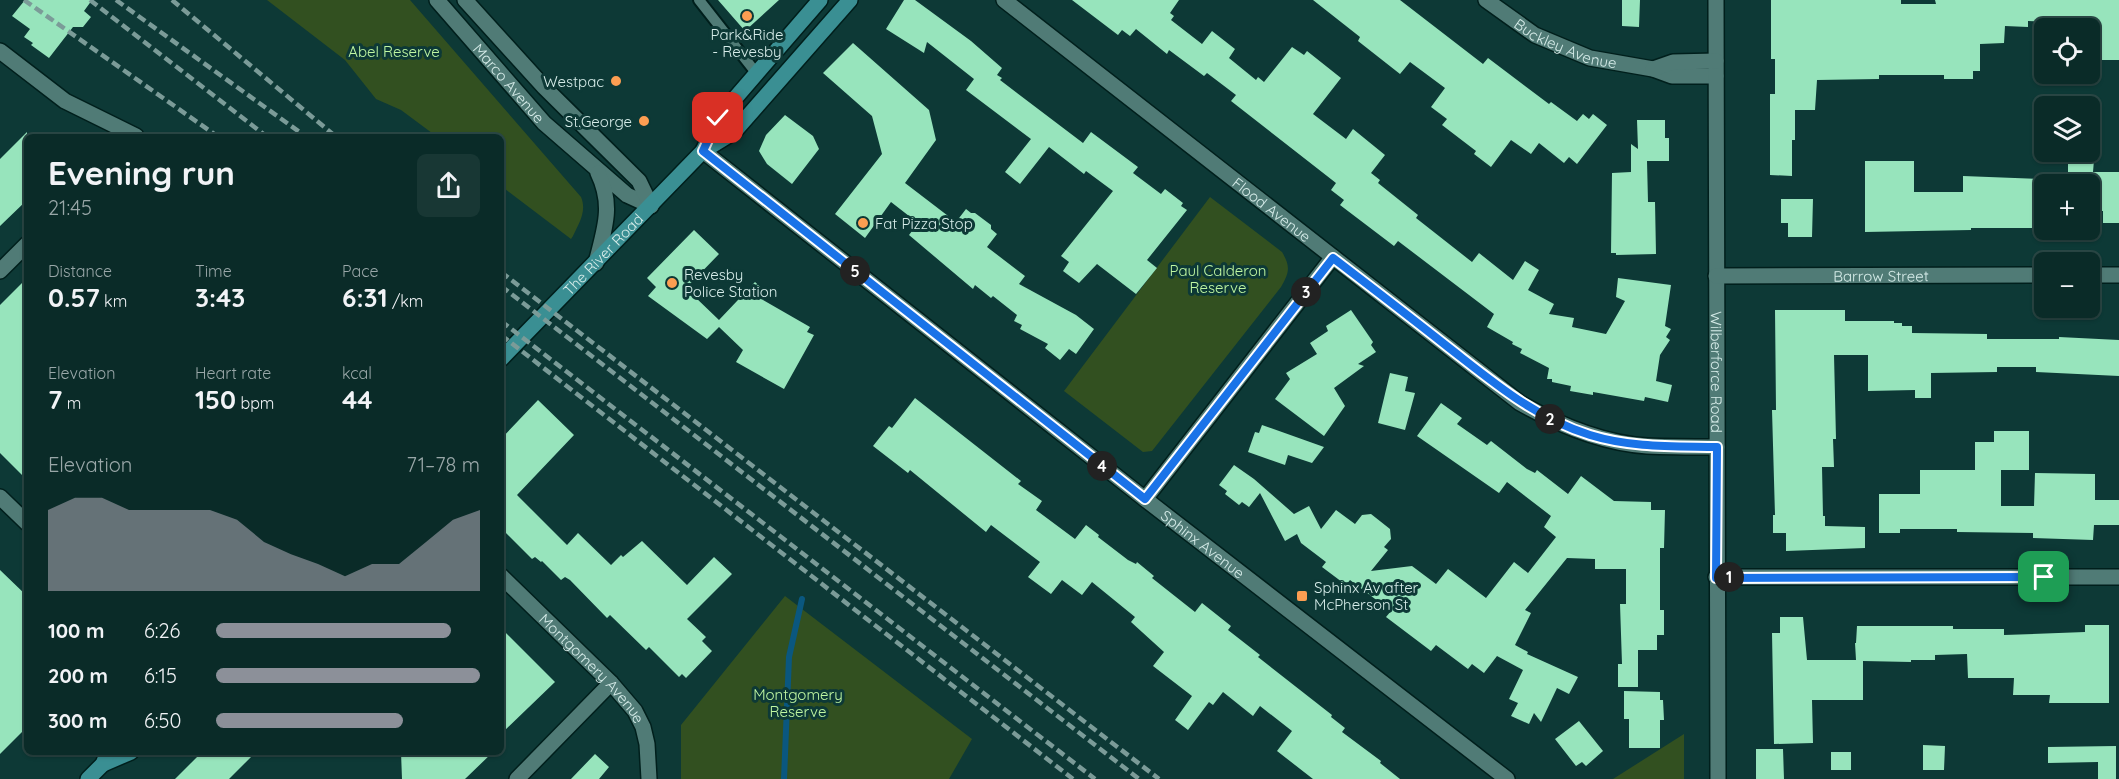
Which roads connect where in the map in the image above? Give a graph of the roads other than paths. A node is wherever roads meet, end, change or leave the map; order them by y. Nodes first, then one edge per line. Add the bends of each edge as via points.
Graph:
1 (437, 0) edge
2 (465, 0) edge
3 (699, 0) edge
4 (820, 0) edge
5 (850, 0) edge
6 (1004, 0) edge
7 (1486, 0) edge
8 (1716, 0) edge
9 (0, 51) edge
10 (1716, 69) junction
11 (757, 74) junction
12 (132, 134) edge
13 (703, 151) junction
14 (596, 170) junction
15 (651, 206) junction
16 (24, 247) edge
17 (1333, 258) junction
18 (596, 263) junction
19 (0, 271) edge
20 (2034, 275) edge
21 (2100, 275) edge
22 (2119, 275) edge
23 (1716, 276) junction
24 (504, 356) edge
25 (1717, 447) junction
26 (0, 497) edge
27 (1145, 499) junction
28 (24, 520) edge
29 (2119, 577) edge
30 (1716, 578) junction
31 (504, 579) edge
32 (611, 683) junction
33 (106, 758) edge
34 (88, 779) edge
35 (517, 779) edge
36 (649, 779) edge
37 (1507, 779) edge
38 (1718, 779) edge

1 - 14 street, Marco Avenue via 544,123
2 - 15 street, Marco Avenue via 544,87 639,181
3 - 11 lane
4 - 11 main road, The River Road
5 - 13 main road, The River Road via 734,132
6 - 17 street, Flood Avenue
7 - 10 street, Buckley Avenue via 1535,35 1598,60 1653,69 1673,62
8 - 10 street, Wilberforce Road
9 - 12 street via 65,101
10 - 23 street, Wilberforce Road
11 - 13 main road, The River Road via 718,118
13 - 15 main road, The River Road
13 - 27 street, Sphinx Avenue
14 - 15 street, Marco Avenue via 627,195
14 - 18 street via 608,204
15 - 18 main road, The River Road
16 - 19 street
17 - 25 street, Flood Avenue via 1499,387 1543,416 1619,442
17 - 27 street
18 - 24 main road, The River Road
20 - 23 street, Barrow Street
21 - 22 street
23 - 25 street, Wilberforce Road
25 - 30 street, Wilberforce Road
26 - 28 street
27 - 37 street, Sphinx Avenue
29 - 30 street
30 - 38 street, Wilberforce Road
31 - 32 street, Montgomery Avenue
32 - 35 street
32 - 36 street, Montgomery Avenue via 643,727
33 - 34 main road

